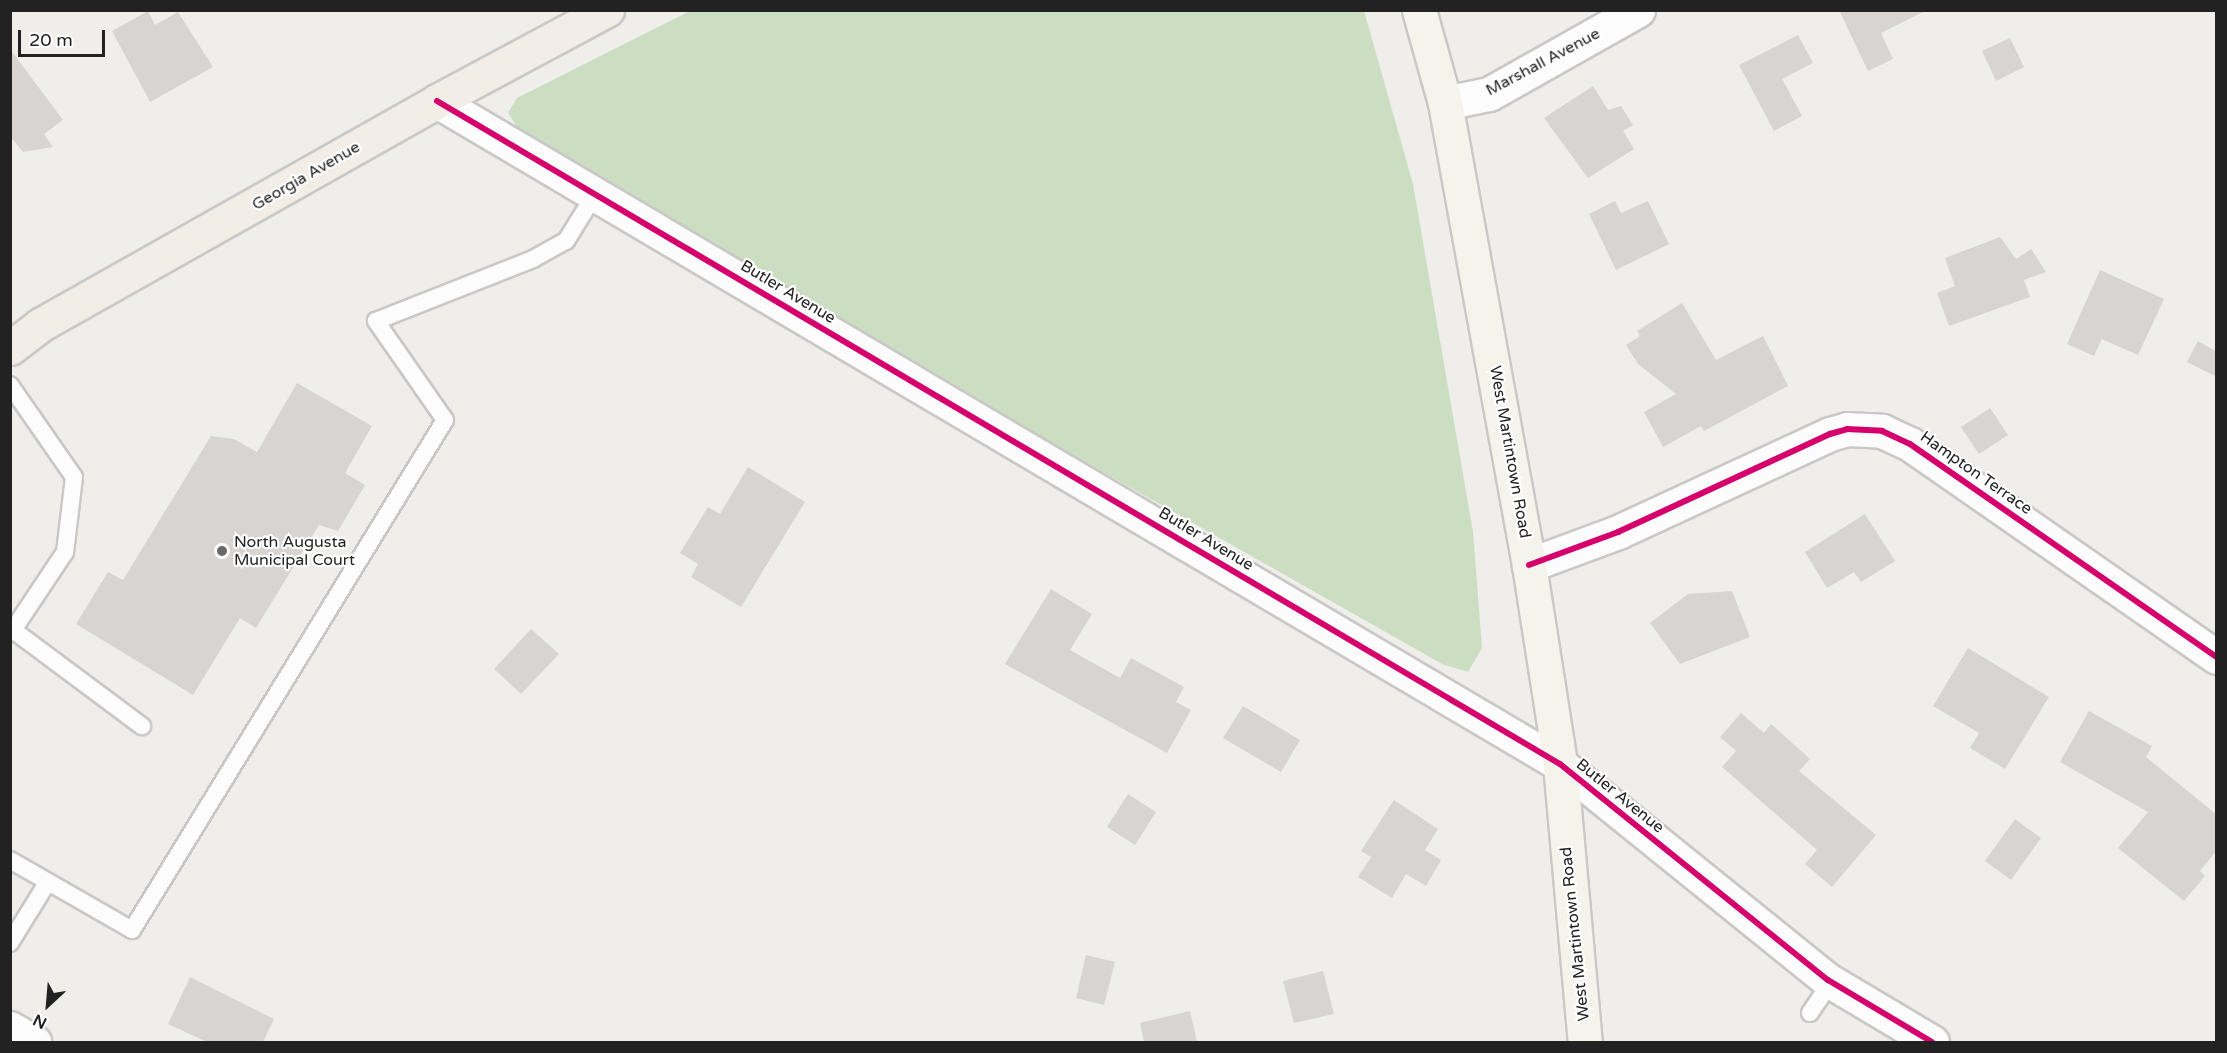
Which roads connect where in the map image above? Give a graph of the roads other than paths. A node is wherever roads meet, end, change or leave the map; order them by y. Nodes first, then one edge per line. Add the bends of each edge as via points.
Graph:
1 (607, 10) edge
2 (1419, 10) edge
3 (1638, 10) edge
4 (437, 101) junction
5 (1444, 103) junction
6 (595, 194) junction
7 (11, 348) edge
8 (10, 385) edge
9 (1529, 565) junction
10 (2217, 657) edge
11 (142, 726) dead end
12 (1560, 764) junction
13 (10, 860) edge
14 (48, 883) junction
15 (10, 943) edge
16 (1831, 982) junction
17 (1810, 1013) dead end
18 (10, 1028) edge
19 (34, 1042) edge
20 (1585, 1042) edge
21 (1932, 1042) edge

1 - 4 main road, Georgia Avenue
2 - 5 main road, West Martintown Road
3 - 5 street, Marshall Avenue via 1489,94
4 - 6 street, Butler Avenue
4 - 7 main road, Georgia Avenue via 40,325
5 - 9 main road, West Martintown Road
6 - 12 street, Butler Avenue
6 - 14 lane via 566,241 533,259 376,321 445,420 132,930
8 - 11 lane via 74,477 65,552 13,630
9 - 10 street, Hampton Terrace via 1618,532 1830,434 1848,429 1882,430 1910,444
9 - 12 main road, West Martintown Road
12 - 16 street, Butler Avenue via 1624,821 1707,880
12 - 20 main road, West Martintown Road
13 - 14 lane
14 - 15 lane
16 - 17 lane
16 - 21 street, Butler Avenue
18 - 19 street

